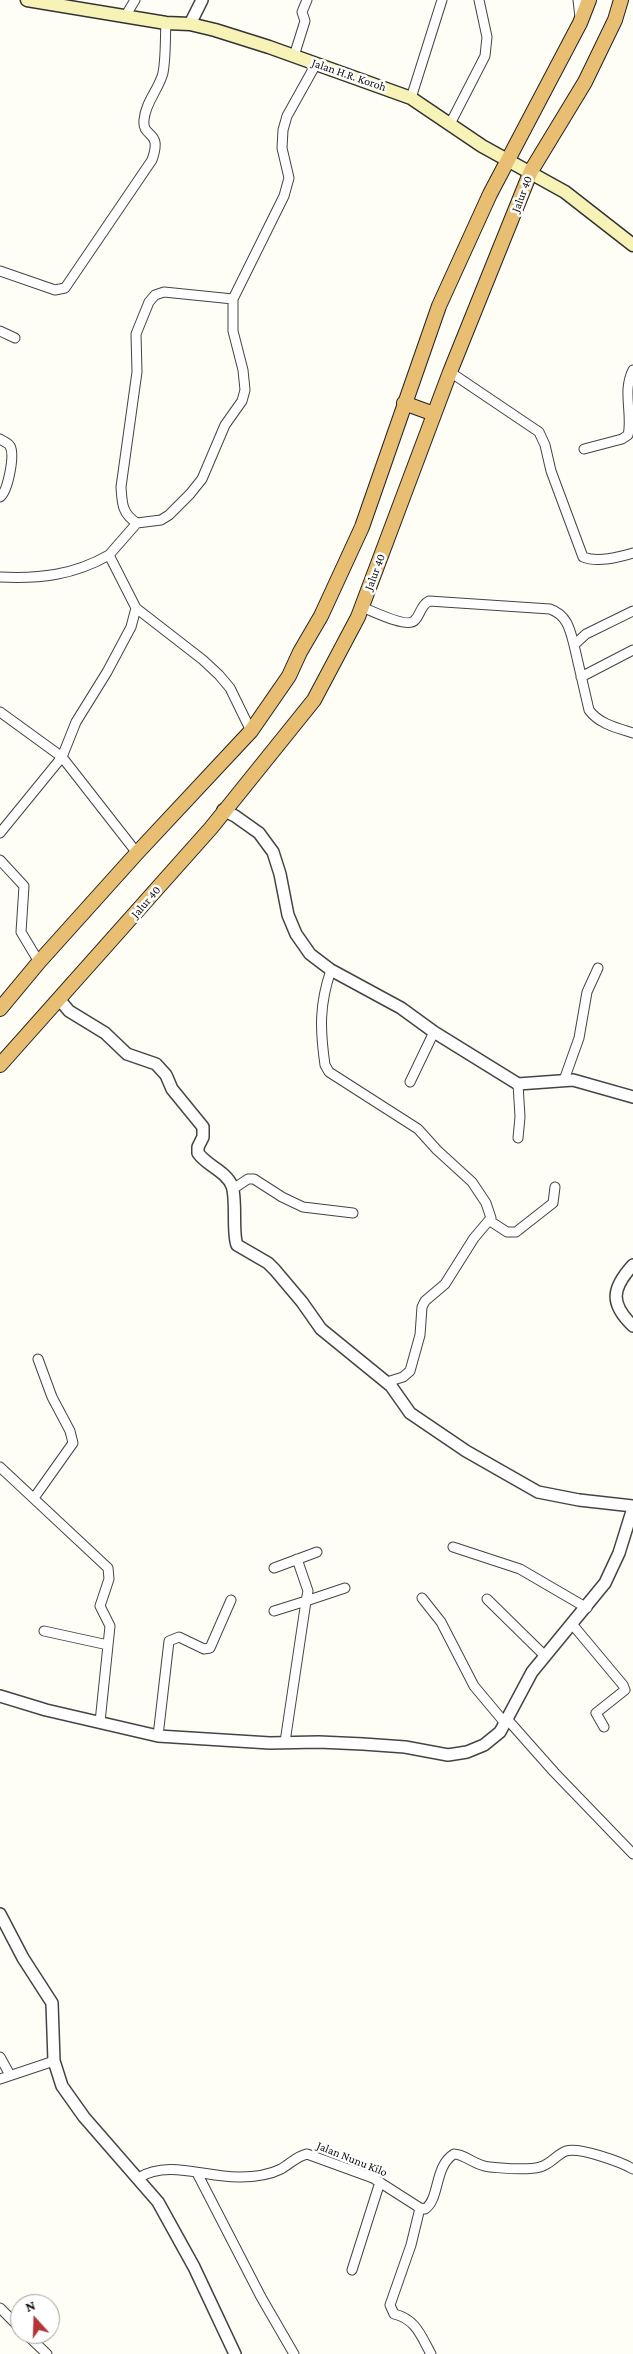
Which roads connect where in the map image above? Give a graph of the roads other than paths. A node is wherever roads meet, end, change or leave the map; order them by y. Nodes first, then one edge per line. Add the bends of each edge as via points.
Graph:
1 (26, 0) edge
2 (135, 0) edge
3 (202, 0) edge
4 (307, 0) edge
5 (442, 0) edge
6 (479, 0) edge
7 (578, 0) edge
8 (589, 0) edge
9 (621, 0) edge
10 (126, 15) junction
11 (580, 22) junction
12 (166, 23) junction
13 (190, 24) junction
14 (294, 56) junction
15 (316, 64) junction
16 (411, 98) junction
17 (450, 124) junction
18 (509, 159) junction
19 (531, 171) junction
20 (633, 245) edge
21 (0, 271) edge
22 (233, 299) junction
23 (0, 331) edge
24 (16, 338) dead end
25 (633, 370) edge
26 (450, 372) junction
27 (404, 403) junction
28 (434, 414) junction
29 (0, 439) edge
30 (584, 449) dead end
31 (0, 497) edge
32 (137, 523) junction
33 (633, 553) edge
34 (109, 555) junction
35 (0, 577) edge
36 (362, 607) junction
37 (136, 608) junction
38 (633, 611) edge
39 (574, 645) junction
40 (633, 650) edge
41 (581, 677) junction
42 (0, 712) edge
43 (251, 731) junction
44 (633, 733) edge
45 (62, 757) junction
46 (223, 810) junction
47 (1, 829) edge
48 (137, 853) junction
49 (0, 860) edge
50 (39, 962) junction
51 (598, 968) dead end
52 (331, 970) junction
53 (59, 1000) junction
54 (0, 1009) edge
55 (434, 1032) junction
56 (0, 1065) edge
57 (564, 1080) junction
58 (410, 1082) dead end
59 (518, 1084) junction
60 (633, 1097) edge
61 (518, 1138) dead end
62 (555, 1188) dead end
63 (233, 1189) junction
64 (353, 1213) dead end
65 (490, 1220) junction
66 (633, 1265) edge
67 (633, 1326) edge
68 (38, 1359) dead end
69 (387, 1382) junction
70 (0, 1467) edge
71 (34, 1498) junction
72 (633, 1507) edge
73 (630, 1528) edge
74 (453, 1547) dead end
75 (317, 1552) dead end
76 (297, 1560) junction
77 (274, 1568) dead end
78 (345, 1588) dead end
79 (422, 1598) dead end
80 (487, 1599) dead end
81 (231, 1600) dead end
82 (306, 1601) junction
83 (586, 1608) junction
84 (274, 1611) dead end
85 (572, 1624) junction
86 (44, 1631) dead end
87 (108, 1644) junction
88 (545, 1656) junction
89 (623, 1685) junction
90 (633, 1690) edge
91 (0, 1696) edge
92 (506, 1721) junction
93 (100, 1722) junction
94 (604, 1727) dead end
95 (158, 1736) junction
96 (285, 1742) junction
97 (633, 1854) edge
98 (0, 1914) edge
99 (0, 2057) edge
100 (54, 2061) junction
101 (10, 2076) junction
102 (0, 2079) edge
103 (633, 2170) edge
104 (197, 2173) junction
105 (138, 2178) junction
106 (380, 2182) junction
107 (420, 2208) junction
108 (352, 2270) dead end
109 (0, 2308) edge
110 (10, 2318) edge
111 (36, 2344) edge
112 (47, 2354) edge
113 (235, 2354) edge
114 (294, 2354) edge
115 (431, 2354) edge

1 - 10 main road, Jalan H.R. Koroh
2 - 10 street
3 - 13 street
4 - 14 street via 302,12 305,21
5 - 16 street
6 - 17 street via 487,37 485,56
7 - 11 street
8 - 11 highway
9 - 19 highway, Jalur 40 via 585,82
10 - 12 main road, Jalan H.R. Koroh
11 - 18 highway
12 - 13 main road, Jalan H.R. Koroh
12 - 21 street via 162,73 143,122 157,142 152,160 64,288 55,290
13 - 14 main road, Jalan H.R. Koroh
14 - 15 main road, Jalan H.R. Koroh
15 - 16 main road, Jalan H.R. Koroh
15 - 22 street via 287,116 283,130 282,148 289,178 284,196
16 - 17 main road, Jalan H.R. Koroh
17 - 18 main road, Jalan H.R. Koroh via 482,146
18 - 19 main road, Jalan H.R. Koroh
18 - 27 highway via 439,306
19 - 20 main road, Jalan H.R. Koroh via 565,192
19 - 26 highway, Jalur 40
22 - 32 street via 233,331 243,370 242,401 225,426 202,479 190,494 170,515 160,520
22 - 32 street via 164,292 149,302 136,334 137,372 121,487 125,512
23 - 24 street
25 - 30 street via 628,381 632,418 628,435
26 - 28 highway, Jalur 40
26 - 33 street via 539,432 550,471 584,557 610,558
27 - 28 highway
27 - 43 highway via 362,526 333,592 289,676
28 - 36 highway, Jalur 40
29 - 31 street via 12,451 7,489
32 - 34 street
34 - 35 street via 63,574 44,578
34 - 37 street
36 - 39 street via 410,624 429,601 550,609 557,611 566,621
36 - 46 highway, Jalur 40 via 314,700
37 - 43 street via 219,675 230,688
37 - 45 street via 131,627 76,722
38 - 39 street via 586,634
39 - 41 street
40 - 41 street
41 - 44 street via 589,710 594,717
42 - 45 street
43 - 48 highway
45 - 47 street
45 - 48 street
46 - 52 street via 258,833 273,852 288,915 296,934 310,954
46 - 53 highway, Jalur 40 via 211,828
48 - 50 highway
49 - 50 street via 25,888 21,932
50 - 54 highway
51 - 57 street via 587,992 580,1038
52 - 55 street via 401,1008
52 - 65 street via 320,1018 328,1072 418,1129 472,1182 486,1203
53 - 56 highway, Jalur 40
53 - 63 street via 69,1011 105,1033 127,1054 156,1064 203,1127 204,1137 198,1153 222,1173
55 - 58 street
55 - 59 street
57 - 59 street
57 - 60 street
59 - 61 street
62 - 65 street via 553,1203 516,1232 507,1232
63 - 64 street via 248,1179 254,1179 303,1207
63 - 69 street via 235,1240 239,1247 268,1263 321,1329
65 - 69 street via 474,1238 445,1284 425,1301 410,1371
66 - 67 street via 620,1284 615,1300 620,1313
68 - 71 street via 73,1443
69 - 72 street via 410,1414 531,1488 555,1496
70 - 71 street
71 - 87 street via 108,1568 109,1579 100,1606 110,1623
72 - 73 street
73 - 83 street via 613,1569
74 - 83 street via 520,1569
75 - 76 street
76 - 77 street
76 - 82 street via 308,1592
78 - 82 street
79 - 92 street via 441,1622 474,1686
80 - 88 street
81 - 95 street via 210,1648 179,1637 169,1641
82 - 84 street
82 - 96 street
83 - 85 street
85 - 88 street
85 - 89 street
86 - 87 street
87 - 93 street
88 - 92 street via 532,1672
89 - 90 street
89 - 94 street via 624,1690 596,1712
91 - 93 street
92 - 96 street via 500,1732 484,1745 459,1754 362,1744
92 - 97 street
93 - 95 street
95 - 96 street
98 - 100 street via 52,2003
99 - 101 street
100 - 101 street
100 - 105 street via 68,2097
101 - 102 street
103 - 107 street via 591,2154 573,2151 564,2152 536,2168 478,2165 454,2154 437,2178 429,2205
104 - 105 street, Jalan Nunu Kilo via 168,2169 145,2173
104 - 106 street, Jalan Nunu Kilo via 214,2177 269,2173 307,2154
104 - 114 street
105 - 113 street via 158,2202 194,2267
106 - 107 street, Jalan Nunu Kilo
106 - 108 street
107 - 115 street via 390,2305 394,2314 411,2321 418,2328
109 - 110 street
111 - 112 street

